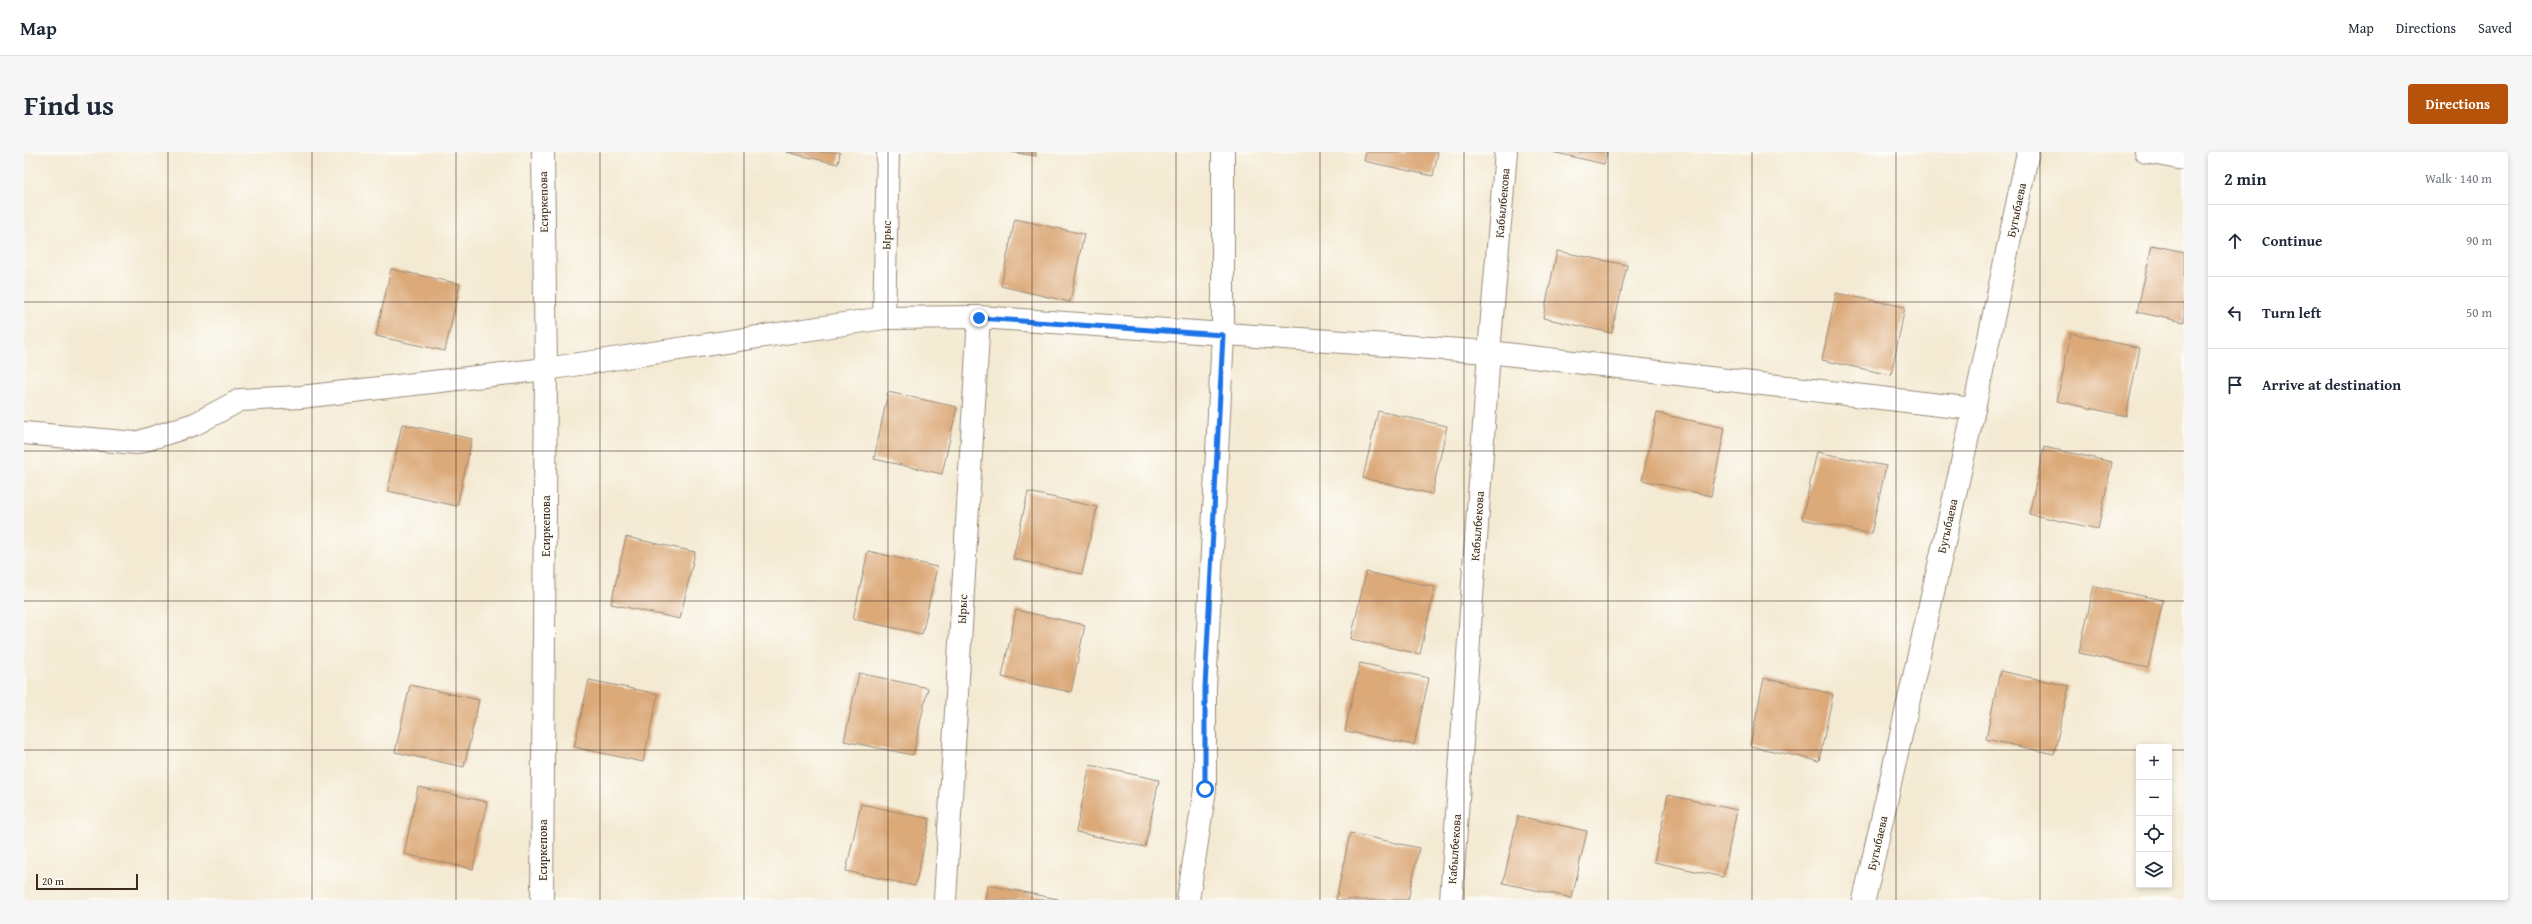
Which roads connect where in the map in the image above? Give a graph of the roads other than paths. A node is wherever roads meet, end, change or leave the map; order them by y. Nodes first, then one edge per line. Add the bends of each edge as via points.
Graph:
1 (542, 152) edge
2 (888, 152) edge
3 (1223, 152) edge
4 (1506, 152) edge
5 (2028, 152) edge
6 (2146, 152) edge
7 (2184, 160) edge
8 (884, 318) junction
9 (979, 318) junction
10 (1223, 335) junction
11 (1489, 352) junction
12 (546, 369) junction
13 (1974, 409) junction
14 (24, 433) edge
15 (1456, 899) edge
16 (542, 900) edge
17 (945, 900) edge
18 (1188, 900) edge
19 (1864, 900) edge

1 - 12 street, Есиркепова
2 - 8 street, Ырыс
3 - 10 street
4 - 11 street, Кабылбекова
5 - 13 street, Бугыбаева
6 - 7 street
8 - 9 street
8 - 12 street
9 - 10 street
9 - 17 street, Ырыс
10 - 11 street
10 - 18 street via 1205,688 1205,789
11 - 13 street
11 - 15 street, Кабылбекова
12 - 14 street via 301,397 240,400 194,424 136,443
12 - 16 street, Есиркепова
13 - 19 street, Бугыбаева

